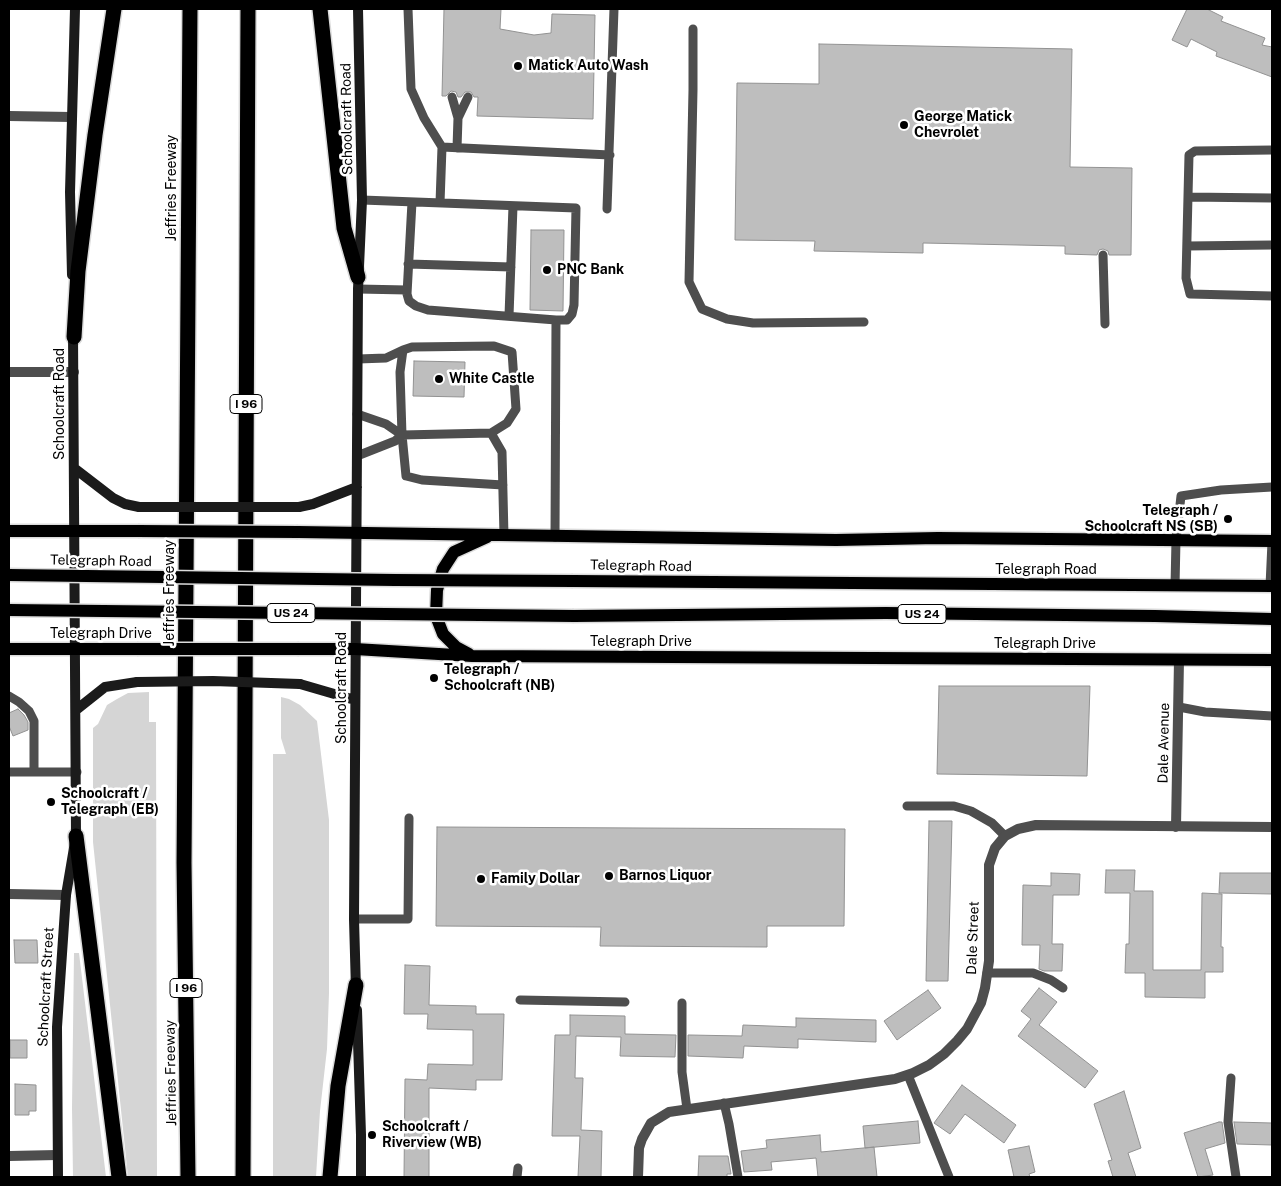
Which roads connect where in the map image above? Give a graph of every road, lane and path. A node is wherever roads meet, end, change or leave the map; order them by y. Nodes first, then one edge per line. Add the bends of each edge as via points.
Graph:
1 (75, 9) edge
2 (114, 9) edge
3 (190, 9) edge
4 (248, 9) edge
5 (320, 9) edge
6 (358, 9) edge
7 (408, 9) edge
8 (614, 9) edge
9 (693, 29) dead end
10 (452, 96) dead end
11 (468, 97) dead end
12 (9, 116) edge
13 (71, 117) junction
14 (458, 118) junction
15 (442, 147) junction
16 (457, 148) junction
17 (1272, 150) edge
18 (610, 154) junction
19 (1188, 197) junction
20 (1272, 198) edge
21 (362, 200) junction
22 (412, 202) junction
23 (440, 203) junction
24 (513, 206) junction
25 (607, 209) dead end
26 (1272, 245) edge
27 (1187, 246) junction
28 (1103, 255) dead end
29 (408, 264) junction
30 (511, 267) junction
31 (358, 283) junction
32 (407, 290) junction
33 (1272, 296) edge
34 (509, 316) junction
35 (556, 320) junction
36 (864, 322) dead end
37 (1105, 324) dead end
38 (74, 337) junction
39 (403, 350) junction
40 (358, 359) junction
41 (9, 372) edge
42 (74, 372) junction
43 (357, 414) junction
44 (491, 433) junction
45 (402, 436) junction
46 (357, 456) junction
47 (74, 468) junction
48 (503, 485) junction
49 (356, 487) junction
50 (1272, 488) edge
51 (9, 531) edge
52 (75, 531) junction
53 (356, 533) junction
54 (490, 536) junction
55 (504, 536) junction
56 (555, 537) junction
57 (1176, 540) junction
58 (1272, 541) edge
59 (9, 575) edge
60 (1175, 586) junction
61 (1271, 586) edge
62 (9, 610) edge
63 (1272, 618) edge
64 (9, 649) edge
65 (76, 649) junction
66 (356, 650) junction
67 (472, 656) junction
68 (1180, 660) junction
69 (1272, 660) edge
70 (9, 696) edge
71 (355, 700) junction
72 (1179, 707) junction
73 (76, 710) junction
74 (1272, 716) edge
75 (9, 772) edge
76 (34, 772) junction
77 (76, 772) junction
78 (77, 799) joint
79 (908, 806) dead end
80 (409, 818) dead end
81 (1176, 827) junction
82 (1272, 827) edge
83 (76, 836) junction
84 (1006, 836) junction
85 (9, 894) edge
86 (66, 895) junction
87 (354, 919) junction
88 (988, 973) junction
89 (356, 985) junction
90 (1063, 988) dead end
91 (520, 1000) dead end
92 (625, 1002) dead end
93 (682, 1003) dead end
94 (908, 1075) junction
95 (1231, 1078) dead end
96 (724, 1103) junction
97 (687, 1108) junction
98 (57, 1155) junction
99 (9, 1156) edge
100 (58, 1177) edge
101 (119, 1177) edge
102 (188, 1177) edge
103 (243, 1177) edge
104 (330, 1177) edge
105 (361, 1177) edge
106 (638, 1177) edge
107 (738, 1177) edge
108 (948, 1177) edge
109 (1236, 1177) edge

1 - 13 main road, Schoolcraft Road
2 - 38 highway via 78,271
3 - 102 highway, Jeffries Freeway / I 96 via 184,862
4 - 103 highway, I 96
5 - 31 highway via 344,228
6 - 21 main road, Schoolcraft Road
7 - 15 lane via 411,89
8 - 18 lane
9 - 36 lane via 689,282 702,309 727,319 753,323
10 - 14 lane
11 - 14 lane
12 - 13 street
13 - 38 main road, Schoolcraft Road
14 - 16 lane
15 - 16 lane
15 - 23 lane
16 - 18 lane
17 - 19 lane via 1195,151 1189,155
18 - 25 lane
19 - 20 lane
19 - 27 lane
21 - 22 lane
21 - 31 main road, Schoolcraft Road
22 - 23 lane
22 - 29 lane
23 - 24 lane
24 - 30 lane
24 - 35 lane via 576,208 574,305 567,320
26 - 27 lane
27 - 33 lane via 1186,278 1190,294
28 - 37 lane
29 - 30 lane
29 - 32 lane
30 - 34 lane
31 - 32 lane
31 - 40 main road, Schoolcraft Road
32 - 34 lane via 409,301 428,310
34 - 35 lane
35 - 56 lane
38 - 42 main road, Schoolcraft Road
39 - 40 lane via 386,358
39 - 44 lane via 412,347 494,346 512,352 516,409 507,423
39 - 45 lane via 400,372
40 - 43 main road, Schoolcraft Road
41 - 42 street
42 - 47 main road, Schoolcraft Road
43 - 45 lane via 386,424
43 - 46 main road, Schoolcraft Road
44 - 45 lane
44 - 48 lane via 502,452
45 - 46 lane
45 - 48 lane via 406,476 422,480
46 - 49 main road, Schoolcraft Road
47 - 49 main road, bridge via 113,498 139,507 299,507
47 - 52 main road, Schoolcraft Road
48 - 55 lane
49 - 53 main road, Schoolcraft Road
50 - 57 lane via 1181,496
51 - 52 main road
52 - 53 main road, bridge
52 - 65 main road, Schoolcraft Road
53 - 54 main road
53 - 66 main road, Schoolcraft Road
54 - 55 main road
54 - 67 main road via 454,552 443,569 437,590 436,616 443,634
55 - 56 main road
56 - 57 main road
57 - 58 main road
57 - 60 lane
58 - 61 lane
59 - 60 main road, Telegraph Road / US 24, bridge
60 - 61 main road, Telegraph Road / US 24
62 - 63 main road, US 24, bridge via 574,616 886,613
64 - 65 main road, Telegraph Drive
65 - 66 main road, Telegraph Drive, bridge
65 - 73 main road, Schoolcraft Road
66 - 67 main road, Telegraph Drive
66 - 71 main road, Schoolcraft Road
67 - 68 main road, Telegraph Drive
68 - 69 main road, Telegraph Drive
68 - 72 street, Dale Avenue
70 - 76 lane via 29,712 34,721
71 - 73 main road, bridge via 300,684 137,682 105,686
71 - 87 main road, Schoolcraft Road
72 - 74 lane
72 - 81 street, Dale Avenue
73 - 77 main road, Schoolcraft Road
75 - 76 lane
76 - 77 lane
77 - 78 main road, Schoolcraft Road
78 - 83 main road, Schoolcraft Street
79 - 84 lane via 962,808 992,823
80 - 87 lane via 408,919
81 - 82 street
81 - 84 street via 1036,825
83 - 86 main road, Schoolcraft Street
83 - 101 highway
84 - 88 street, Dale Street via 995,848 989,865
85 - 86 street
86 - 98 main road, Schoolcraft Street via 57,1027
87 - 89 main road
88 - 90 lane via 1033,973
88 - 94 street, Dale Street via 981,1003 957,1041 929,1065
89 - 104 highway via 338,1086
89 - 105 main road
91 - 92 lane
93 - 97 lane via 682,1072
94 - 96 street, Dale Street
94 - 108 lane
95 - 109 lane via 1228,1122
96 - 97 street, Dale Street
96 - 107 lane
97 - 106 street, Dale Street via 661,1116 646,1131 639,1148
98 - 99 street
98 - 100 main road, Schoolcraft Street

